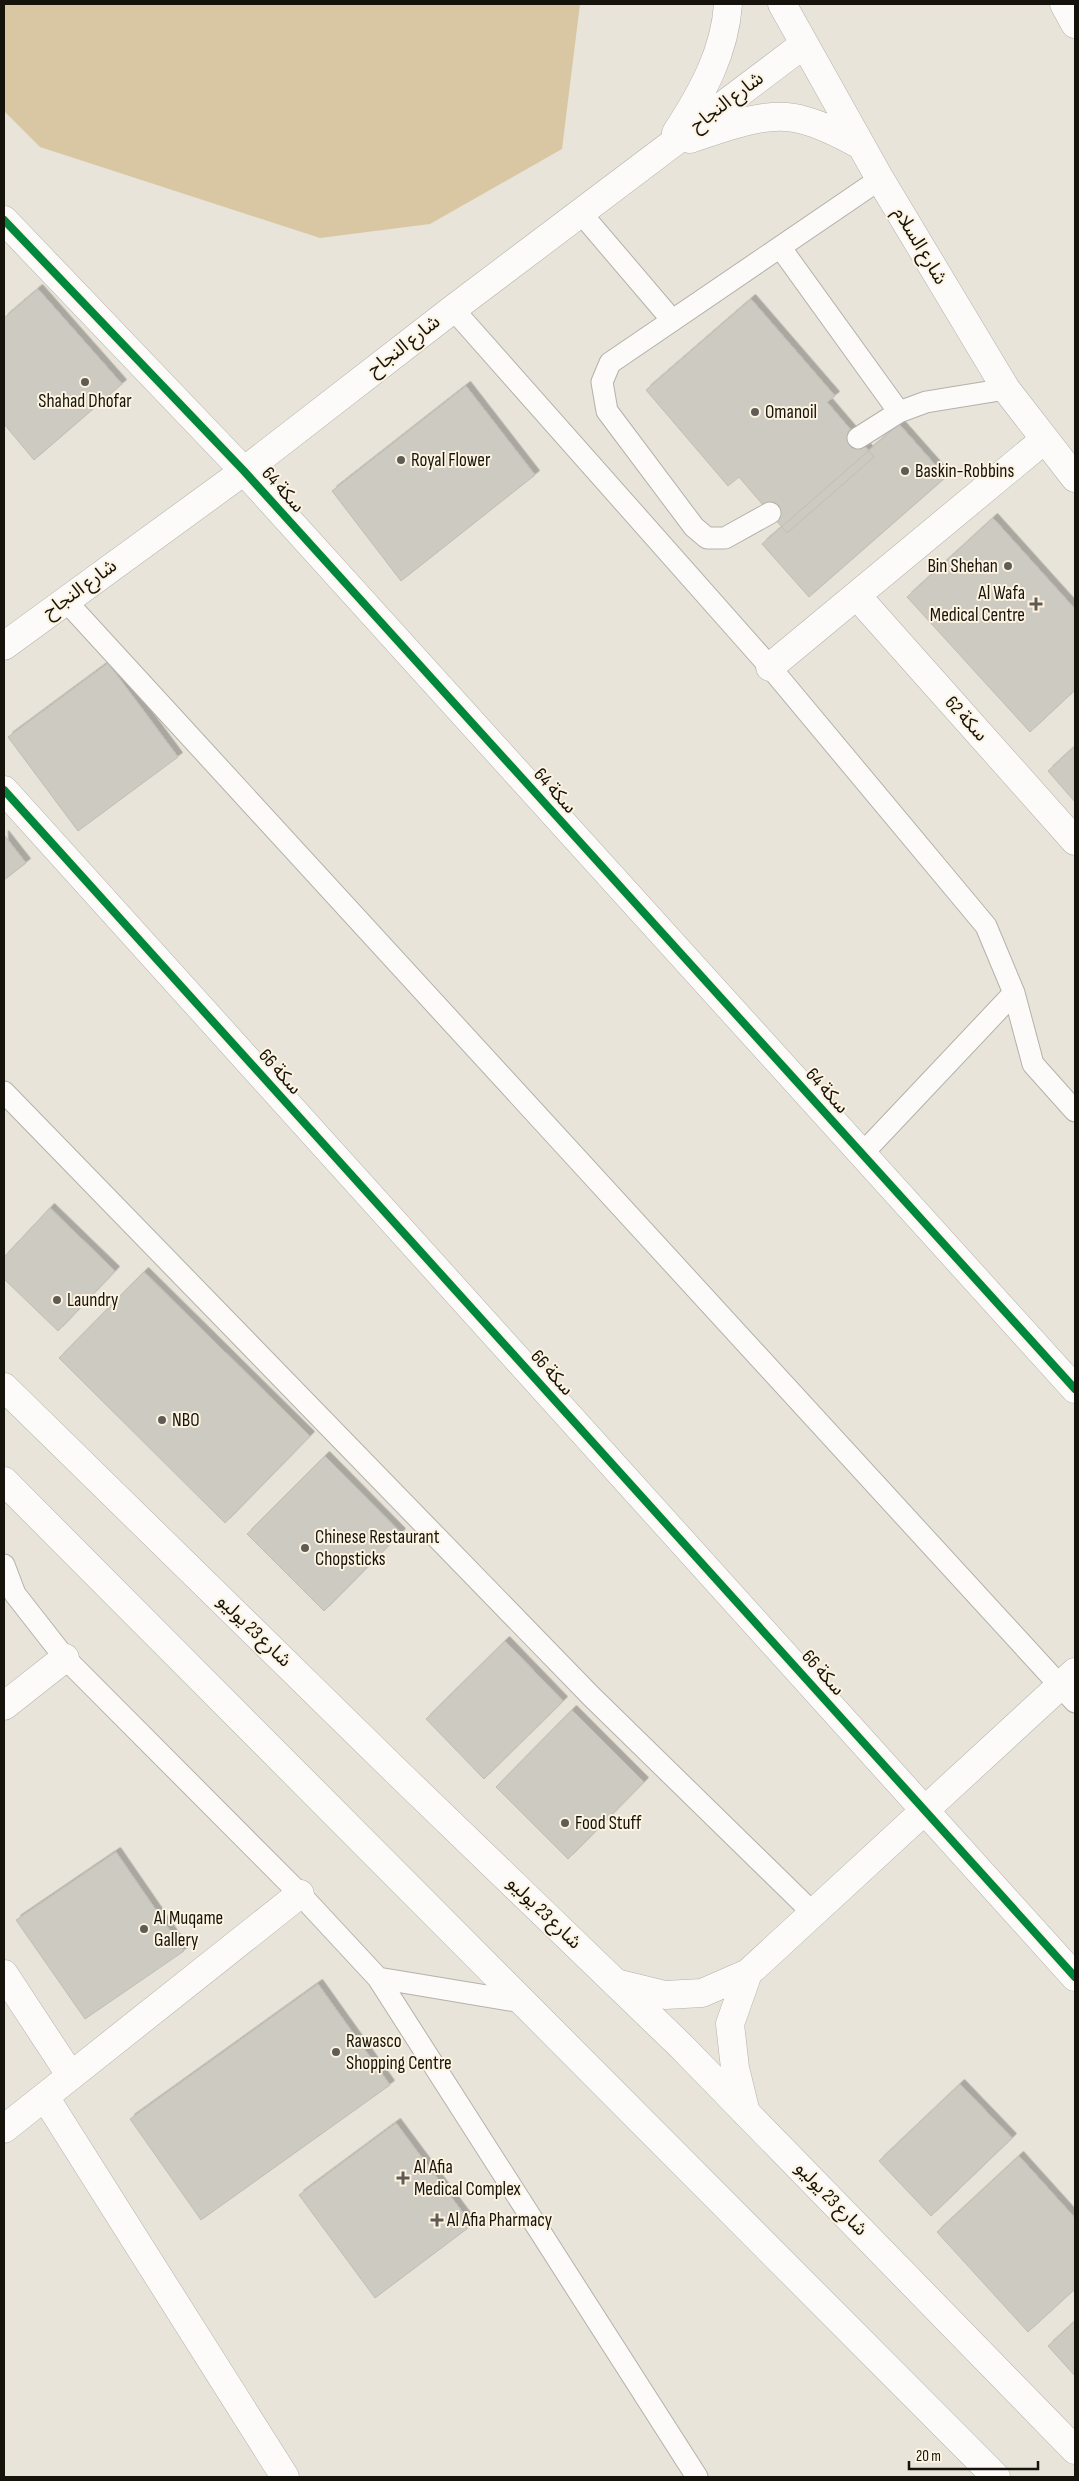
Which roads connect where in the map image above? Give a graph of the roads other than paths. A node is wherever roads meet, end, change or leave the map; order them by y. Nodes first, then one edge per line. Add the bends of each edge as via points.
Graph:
1 (728, 4) edge
2 (782, 4) edge
3 (1064, 4) edge
4 (1075, 24) edge
5 (803, 45) junction
6 (860, 145) junction
7 (668, 147) junction
8 (880, 179) junction
9 (580, 212) junction
10 (4, 220) edge
11 (780, 247) junction
12 (453, 309) junction
13 (672, 320) junction
14 (1006, 388) junction
15 (899, 412) junction
16 (858, 438) dead end
17 (1044, 440) junction
18 (244, 471) junction
19 (1075, 478) edge
20 (770, 513) dead end
21 (857, 596) junction
22 (64, 600) junction
23 (4, 646) edge
24 (770, 667) junction
25 (4, 790) edge
26 (1075, 841) edge
27 (1014, 993) junction
28 (4, 1092) edge
29 (1075, 1111) edge
30 (862, 1154) junction
31 (4, 1386) edge
32 (1075, 1389) edge
33 (4, 1481) edge
34 (4, 1565) edge
35 (65, 1658) junction
36 (1070, 1686) edge
37 (4, 1706) edge
38 (925, 1810) junction
39 (300, 1894) junction
40 (813, 1913) junction
41 (748, 1973) junction
42 (4, 1974) edge
43 (378, 1978) junction
44 (1075, 1978) edge
45 (616, 1983) junction
46 (522, 2002) junction
47 (71, 2076) junction
48 (45, 2097) junction
49 (746, 2113) junction
50 (4, 2129) edge
51 (1075, 2450) edge
52 (285, 2477) edge
53 (698, 2477) edge
54 (996, 2477) edge

1 - 7 street via 720,48 702,93
2 - 5 street, شارع السلام
3 - 4 street
5 - 6 street, شارع السلام
5 - 7 street, شارع النجاح
6 - 7 street via 828,128 801,119 773,118 742,122
6 - 8 street, شارع السلام
7 - 9 street, شارع النجاح
8 - 11 lane
8 - 14 street, شارع السلام
9 - 12 street, شارع النجاح
9 - 13 lane
10 - 18 street, سكة 64
11 - 13 lane
11 - 15 lane
12 - 18 street, شارع النجاح
12 - 24 lane
13 - 20 lane via 610,362 602,382 607,412 694,527 707,538 725,538
14 - 15 lane via 926,402
14 - 17 street, شارع السلام
15 - 16 lane
17 - 19 street, شارع السلام
17 - 21 street
18 - 22 street, شارع النجاح
18 - 30 street, سكة 64
21 - 24 street
21 - 26 street, سكة 62
22 - 23 street, شارع النجاح
22 - 36 lane
24 - 27 lane via 986,926
25 - 38 street, سكة 66
27 - 29 lane via 1033,1064
27 - 30 lane
28 - 40 lane via 591,1696
30 - 32 street, سكة 64
31 - 45 street, شارع 23 يوليو
33 - 46 street
34 - 35 lane via 15,1594
35 - 37 street
35 - 39 lane
36 - 38 street
38 - 40 street
38 - 44 street, سكة 66
39 - 43 lane
39 - 47 street
40 - 41 street
41 - 45 street via 702,1993 665,1995
41 - 49 street via 730,2024 735,2068
42 - 47 street
43 - 46 lane
43 - 53 lane
45 - 49 street, شارع 23 يوليو
46 - 54 street
47 - 48 street
48 - 50 street
48 - 52 street
49 - 51 street, شارع 23 يوليو

